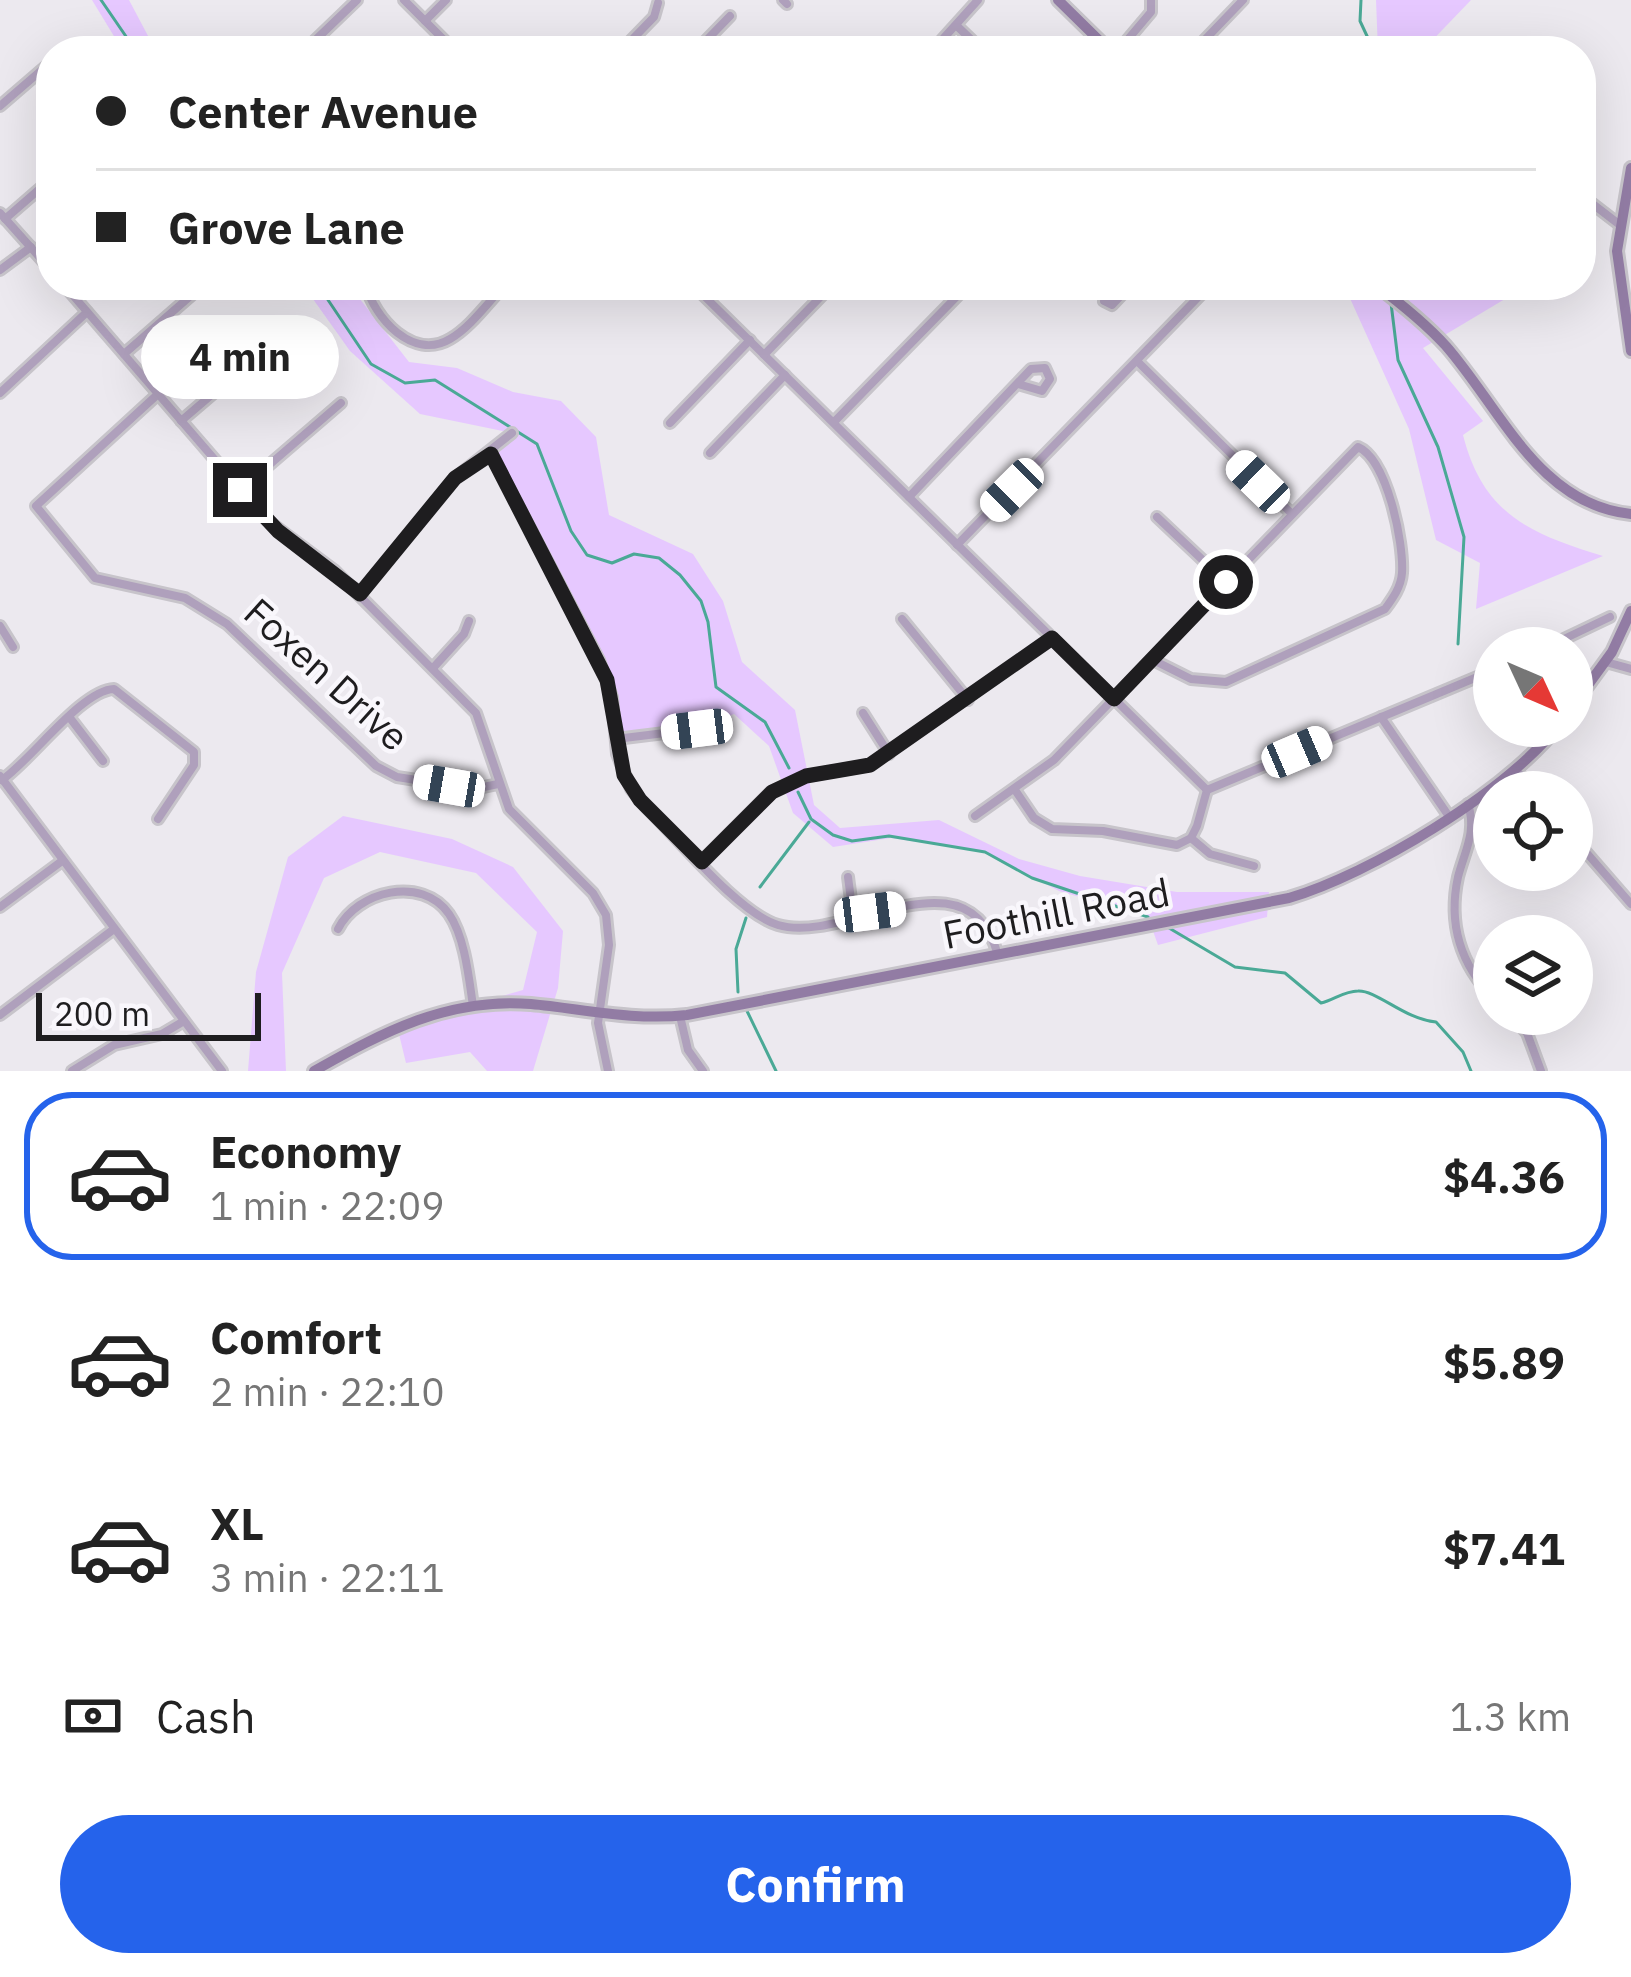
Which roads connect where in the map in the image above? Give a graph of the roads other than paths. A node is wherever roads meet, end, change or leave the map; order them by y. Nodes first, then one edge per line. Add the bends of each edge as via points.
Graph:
1 (357, 0) edge
2 (404, 0) edge
3 (446, 0) edge
4 (978, 0) edge
5 (1058, 0) edge
6 (1150, 0) edge
7 (1243, 0) edge
8 (658, 3) edge
9 (730, 16) dead end
10 (425, 21) junction
11 (957, 26) junction
12 (320, 36) edge
13 (440, 36) edge
14 (636, 36) edge
15 (711, 36) edge
16 (947, 36) edge
17 (967, 36) edge
18 (1098, 36) edge
19 (1128, 36) edge
20 (1208, 36) edge
21 (36, 75) edge
22 (0, 106) edge
23 (1631, 169) edge
24 (36, 191) edge
25 (1596, 207) edge
26 (3, 216) edge
27 (1620, 225) junction
28 (31, 247) junction
29 (36, 253) edge
30 (0, 270) edge
31 (77, 300) edge
32 (186, 300) edge
33 (373, 300) edge
34 (490, 300) edge
35 (709, 300) edge
36 (817, 300) edge
37 (953, 300) edge
38 (1196, 300) edge
39 (1393, 300) edge
40 (87, 312) junction
41 (285, 332) dead end
42 (750, 340) junction
43 (1631, 351) edge
44 (124, 354) junction
45 (764, 355) junction
46 (1137, 361) junction
47 (784, 375) junction
48 (1018, 384) dead end
49 (0, 393) edge
50 (158, 394) junction
51 (341, 403) dead end
52 (182, 422) junction
53 (834, 422) junction
54 (670, 423) dead end
55 (512, 433) dead end
56 (710, 453) dead end
57 (491, 454) junction
58 (240, 490) junction
59 (909, 497) junction
60 (1292, 514) junction
61 (1631, 514) edge
62 (1157, 517) dead end
63 (957, 545) junction
64 (1226, 582) junction
65 (360, 594) junction
66 (1631, 611) edge
67 (1610, 617) dead end
68 (902, 619) dead end
69 (469, 621) dead end
70 (0, 626) edge
71 (1589, 627) edge
72 (1052, 638) junction
73 (13, 646) dead end
74 (1153, 660) junction
75 (1606, 662) junction
76 (434, 668) junction
77 (1631, 669) edge
78 (1473, 679) edge
79 (1593, 679) edge
80 (1114, 699) junction
81 (968, 700) junction
82 (862, 713) dead end
83 (1381, 716) junction
84 (70, 718) junction
85 (697, 729) dead end
86 (616, 739) junction
87 (1538, 747) edge
88 (890, 754) junction
89 (103, 761) dead end
90 (1516, 770) joint
91 (1, 778) edge
92 (498, 784) junction
93 (1015, 790) junction
94 (1207, 790) junction
95 (1468, 803) junction
96 (1448, 815) junction
97 (975, 816) dead end
98 (158, 819) dead end
99 (1191, 838) junction
100 (1593, 860) edge
101 (62, 861) junction
102 (702, 862) junction
103 (1254, 866) dead end
104 (848, 877) dead end
105 (1631, 904) edge
106 (0, 907) edge
107 (853, 915) junction
108 (114, 929) junction
109 (338, 929) dead end
110 (998, 955) junction
111 (1473, 969) edge
112 (473, 1006) junction
113 (0, 1015) edge
114 (598, 1015) junction
115 (680, 1016) junction
116 (184, 1021) junction
117 (1528, 1035) edge
118 (72, 1071) edge
119 (222, 1071) edge
120 (314, 1071) edge
121 (608, 1071) edge
122 (703, 1071) edge
123 (1541, 1071) edge

1 - 12 street
2 - 10 street
3 - 10 street
4 - 11 street
5 - 18 main road
6 - 19 street via 1150,12
7 - 20 street
8 - 14 street
9 - 15 street
10 - 13 street
11 - 16 street
11 - 17 street
21 - 22 street
23 - 27 main road
24 - 26 street
25 - 27 street
26 - 28 street
27 - 43 main road via 1618,272
28 - 29 street
28 - 30 street
31 - 40 street
32 - 44 street
33 - 34 street via 384,322 431,344 452,338
35 - 42 street
36 - 45 street
37 - 53 street
38 - 46 street
39 - 61 main road via 1446,346 1565,491 1588,507
40 - 44 street
40 - 49 street
41 - 52 street
42 - 45 street
42 - 54 street
44 - 50 street
45 - 47 street
46 - 60 street
46 - 63 street
47 - 53 street
47 - 56 street
48 - 59 street
50 - 52 street
50 - 92 street, Foxen Drive via 35,506 64,545 99,580 170,593 213,613 386,772 474,789
51 - 58 street
52 - 58 street
53 - 59 street
55 - 57 street
57 - 65 street via 455,478
57 - 86 street via 599,660
58 - 65 street via 278,531
59 - 63 street
60 - 64 street
60 - 74 street via 1358,447 1378,462 1402,569 1385,609 1226,682 1191,680
62 - 64 street
63 - 72 street
64 - 74 street
65 - 76 street
66 - 75 main road
67 - 71 street
68 - 81 street
69 - 76 street
70 - 73 street
72 - 80 street
72 - 81 street
74 - 80 street
75 - 77 street
75 - 79 main road
76 - 92 street via 484,728
78 - 83 street
80 - 93 street
80 - 94 street
81 - 88 street
82 - 88 street
83 - 94 street
83 - 96 street
84 - 89 street
84 - 91 street
84 - 98 street via 96,693 114,688 191,748 194,765
85 - 86 street
86 - 102 street via 631,789
87 - 90 main road, Foothill Road
88 - 102 street via 784,784
90 - 95 main road, Foothill Road
91 - 101 street
92 - 114 street via 514,815 606,915
93 - 97 street
93 - 99 street via 1034,818 1061,832 1171,844
94 - 99 street
95 - 96 main road, Foothill Road
95 - 111 street via 1474,826 1455,931
96 - 110 main road, Foothill Road via 1352,874 1297,896
99 - 103 street via 1210,854
100 - 105 street
101 - 106 street
101 - 108 street
102 - 107 street via 778,925
104 - 107 street
107 - 110 street via 962,906 987,927
108 - 113 street
108 - 116 street
109 - 112 street via 372,897 410,892 433,899 455,925
110 - 115 main road, Foothill Road
112 - 114 main road, Foothill Road
112 - 120 main road, Foothill Road via 401,1024
114 - 115 main road, Foothill Road
114 - 121 street
115 - 122 street
116 - 118 street via 114,1045
116 - 119 street
117 - 123 street

